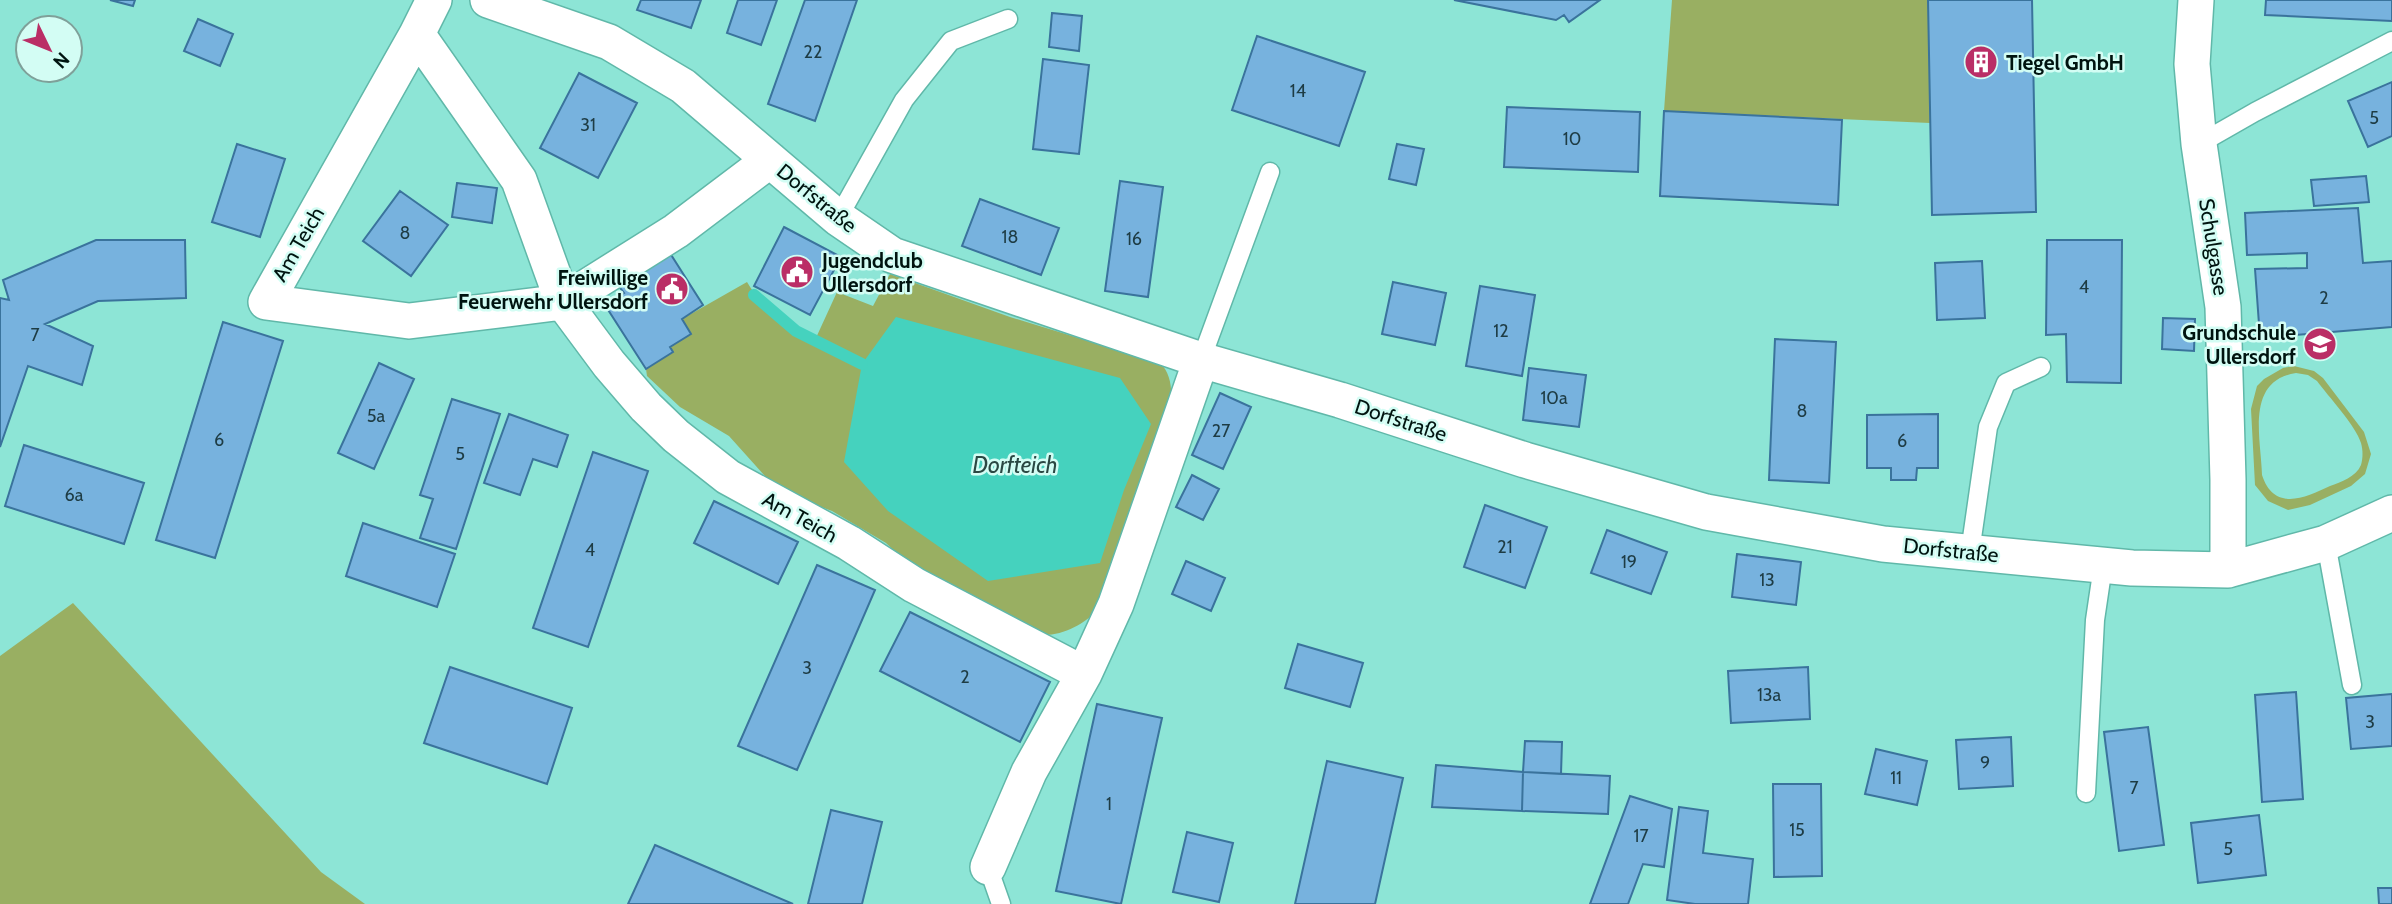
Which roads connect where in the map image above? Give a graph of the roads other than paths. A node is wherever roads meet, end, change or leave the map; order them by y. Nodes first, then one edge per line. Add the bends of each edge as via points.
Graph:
1 (435, 0) edge
2 (488, 0) edge
3 (2196, 0) edge
4 (1008, 19) dead end
5 (417, 34) junction
6 (2392, 41) edge
7 (2199, 144) junction
8 (770, 160) junction
9 (1270, 172) dead end
10 (838, 218) junction
11 (563, 302) junction
12 (1201, 360) junction
13 (2041, 367) dead end
14 (2392, 513) edge
15 (2326, 543) junction
16 (1970, 552) junction
17 (2103, 566) junction
18 (2228, 570) junction
19 (1084, 674) junction
20 (2352, 685) dead end
21 (2086, 793) dead end
22 (988, 867) joint
23 (1001, 904) edge

1 - 5 street, Am Teich
2 - 8 street, Dorfstraße via 609,42 683,86
3 - 7 street, Schulgasse via 2192,64
4 - 10 lane via 951,41 904,100
5 - 11 street, Am Teich via 519,180
5 - 11 street, Am Teich via 265,302 409,321
6 - 7 lane
7 - 18 street, Schulgasse via 2223,307
8 - 10 street, Dorfstraße
8 - 11 street via 676,231
9 - 12 lane
10 - 12 street, Dorfstraße via 892,255
11 - 19 street, Am Teich via 646,407 729,477 849,543 914,585
12 - 16 street, Dorfstraße via 1706,512 1883,544
12 - 19 street via 1116,604
13 - 16 lane via 2006,383 1988,427
14 - 15 street, Dorfstraße
15 - 18 street, Dorfstraße
15 - 20 lane
16 - 17 street, Dorfstraße
17 - 18 street, Dorfstraße
17 - 21 lane via 2095,620
19 - 22 street via 1029,772
22 - 23 lane

